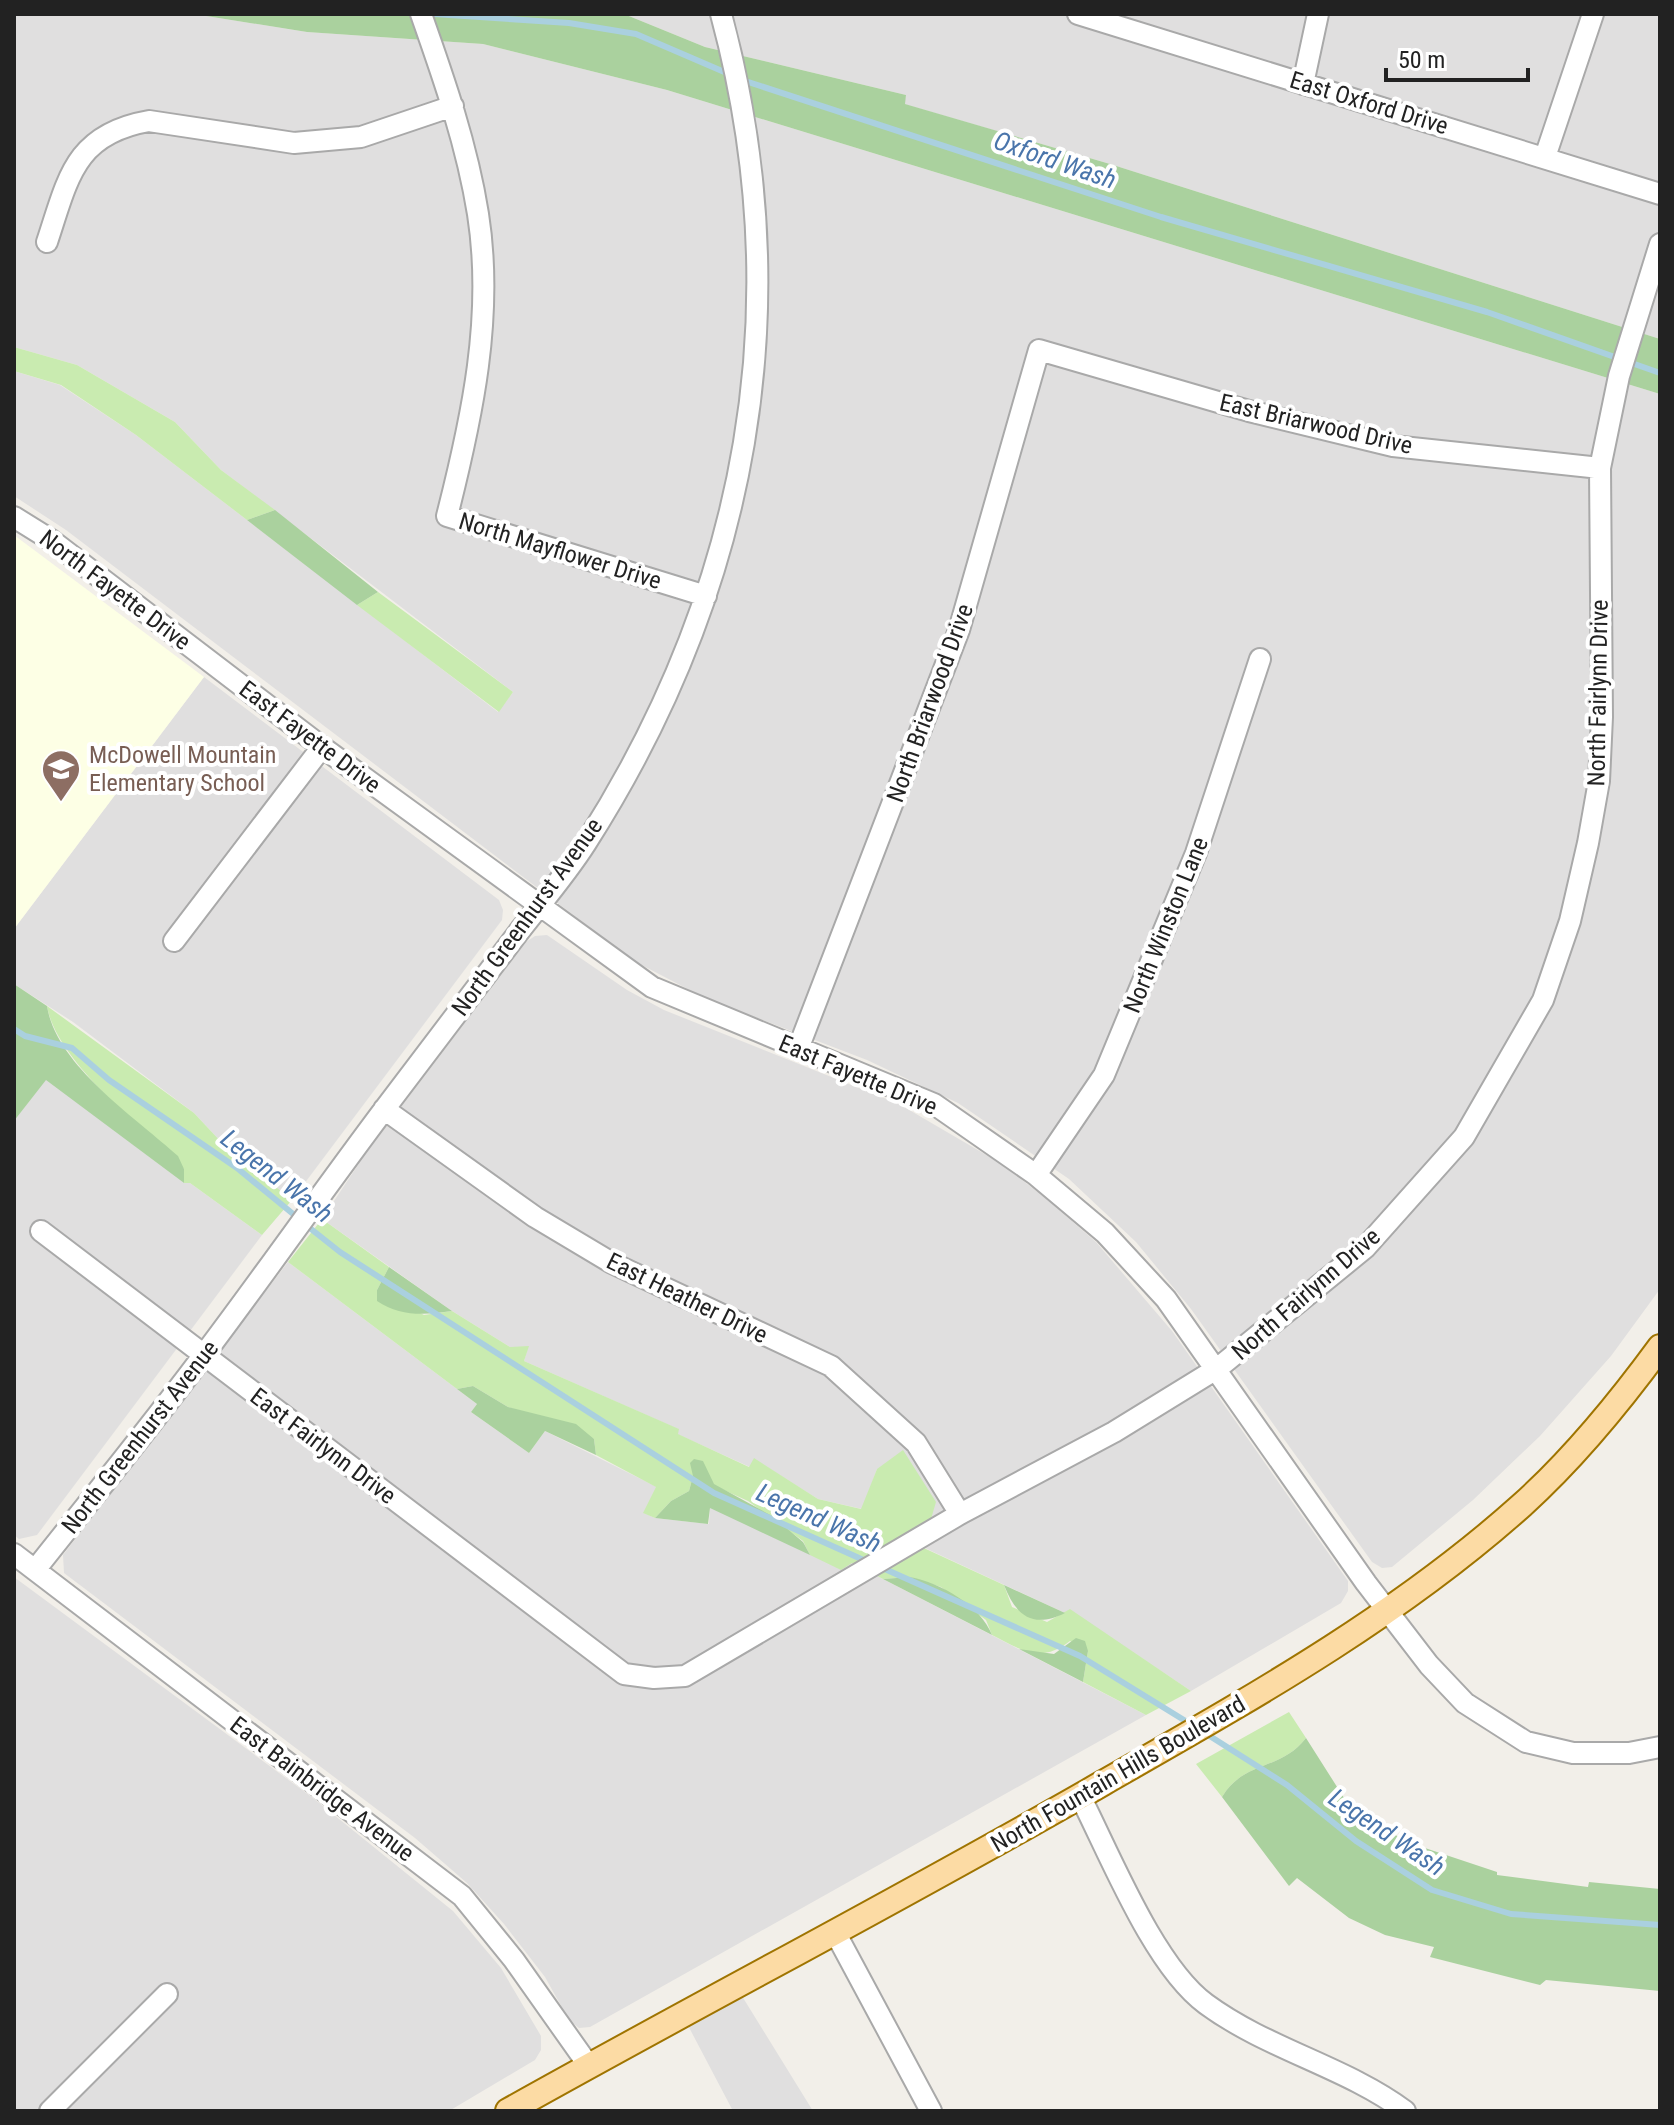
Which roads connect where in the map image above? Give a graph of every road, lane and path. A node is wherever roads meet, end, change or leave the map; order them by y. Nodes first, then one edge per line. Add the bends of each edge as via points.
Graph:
1 (421, 14) edge
2 (721, 14) edge
3 (1078, 14) edge
4 (1318, 14) edge
5 (1593, 14) edge
6 (1303, 84) junction
7 (453, 106) junction
8 (1545, 157) junction
9 (1660, 194) edge
10 (47, 242) dead end
11 (1660, 244) edge
12 (1039, 350) joint
13 (1600, 468) junction
14 (14, 517) edge
15 (706, 596) junction
16 (1260, 659) dead end
17 (214, 664) joint
18 (322, 747) junction
19 (539, 906) junction
20 (174, 941) dead end
21 (798, 1049) junction
22 (384, 1109) junction
23 (1036, 1175) junction
24 (41, 1231) dead end
25 (1660, 1347) edge
26 (204, 1355) junction
27 (1218, 1368) junction
28 (960, 1514) junction
29 (14, 1554) edge
30 (35, 1570) junction
31 (1388, 1612) junction
32 (603, 1660) joint
33 (1660, 1747) edge
34 (1080, 1796) junction
35 (836, 1934) junction
36 (167, 1994) dead end
37 (589, 2066) junction
38 (50, 2111) edge
39 (508, 2111) edge
40 (931, 2111) edge
41 (1405, 2111) edge

1 - 7 street, North Mayflower Drive
2 - 15 street, North Greenhurst Avenue via 739,78 755,175 758,275 740,468
3 - 6 street, East Oxford Drive
4 - 6 street
5 - 8 street
6 - 8 street, East Oxford Drive
7 - 10 street via 361,137 294,143 149,121 126,125 101,137 71,168
7 - 15 street, North Mayflower Drive via 478,215 482,269 477,383 447,516
8 - 9 street, East Oxford Drive
11 - 13 street, North Fairlynn Drive via 1619,376
12 - 13 street, East Briarwood Drive via 1393,446
12 - 21 street, North Briarwood Drive via 959,630
13 - 27 street, North Fairlynn Drive via 1599,781 1570,921 1543,1000 1464,1137 1365,1248
14 - 17 street, North Fayette Drive
15 - 19 street, North Greenhurst Avenue via 653,729 585,845
16 - 23 street, North Winston Lane via 1196,853 1104,1075
17 - 18 street, East Fayette Drive
18 - 19 street, East Fayette Drive
18 - 20 street
19 - 21 street, East Fayette Drive via 652,987
19 - 22 street, North Greenhurst Avenue
21 - 23 street, East Fayette Drive via 934,1104
22 - 26 street, North Greenhurst Avenue
22 - 28 street, East Heather Drive via 535,1217 612,1263 831,1366 916,1443
23 - 27 street, East Fayette Drive via 1105,1233 1166,1299
24 - 26 street, East Fairlynn Drive
25 - 31 main road, North Fountain Hills Boulevard via 1606,1415 1523,1504
26 - 30 street, North Greenhurst Avenue
26 - 32 street, East Fairlynn Drive
27 - 28 street, North Fairlynn Drive via 1114,1432
27 - 31 street, East Fayette Drive
28 - 32 street, North Fairlynn Drive via 685,1676 624,1674
29 - 30 street, East Bainbridge Avenue
30 - 37 street, East Bainbridge Avenue via 462,1896
31 - 33 street, East Fayette Drive via 1465,1703 1526,1742 1573,1753
31 - 34 main road, North Fountain Hills Boulevard via 1286,1678
34 - 35 main road, North Fountain Hills Boulevard
34 - 41 street via 1141,1917 1169,1963 1204,2003 1297,2057 1381,2093
35 - 37 main road, North Fountain Hills Boulevard
35 - 40 street
36 - 38 street
37 - 39 main road, North Fountain Hills Boulevard

